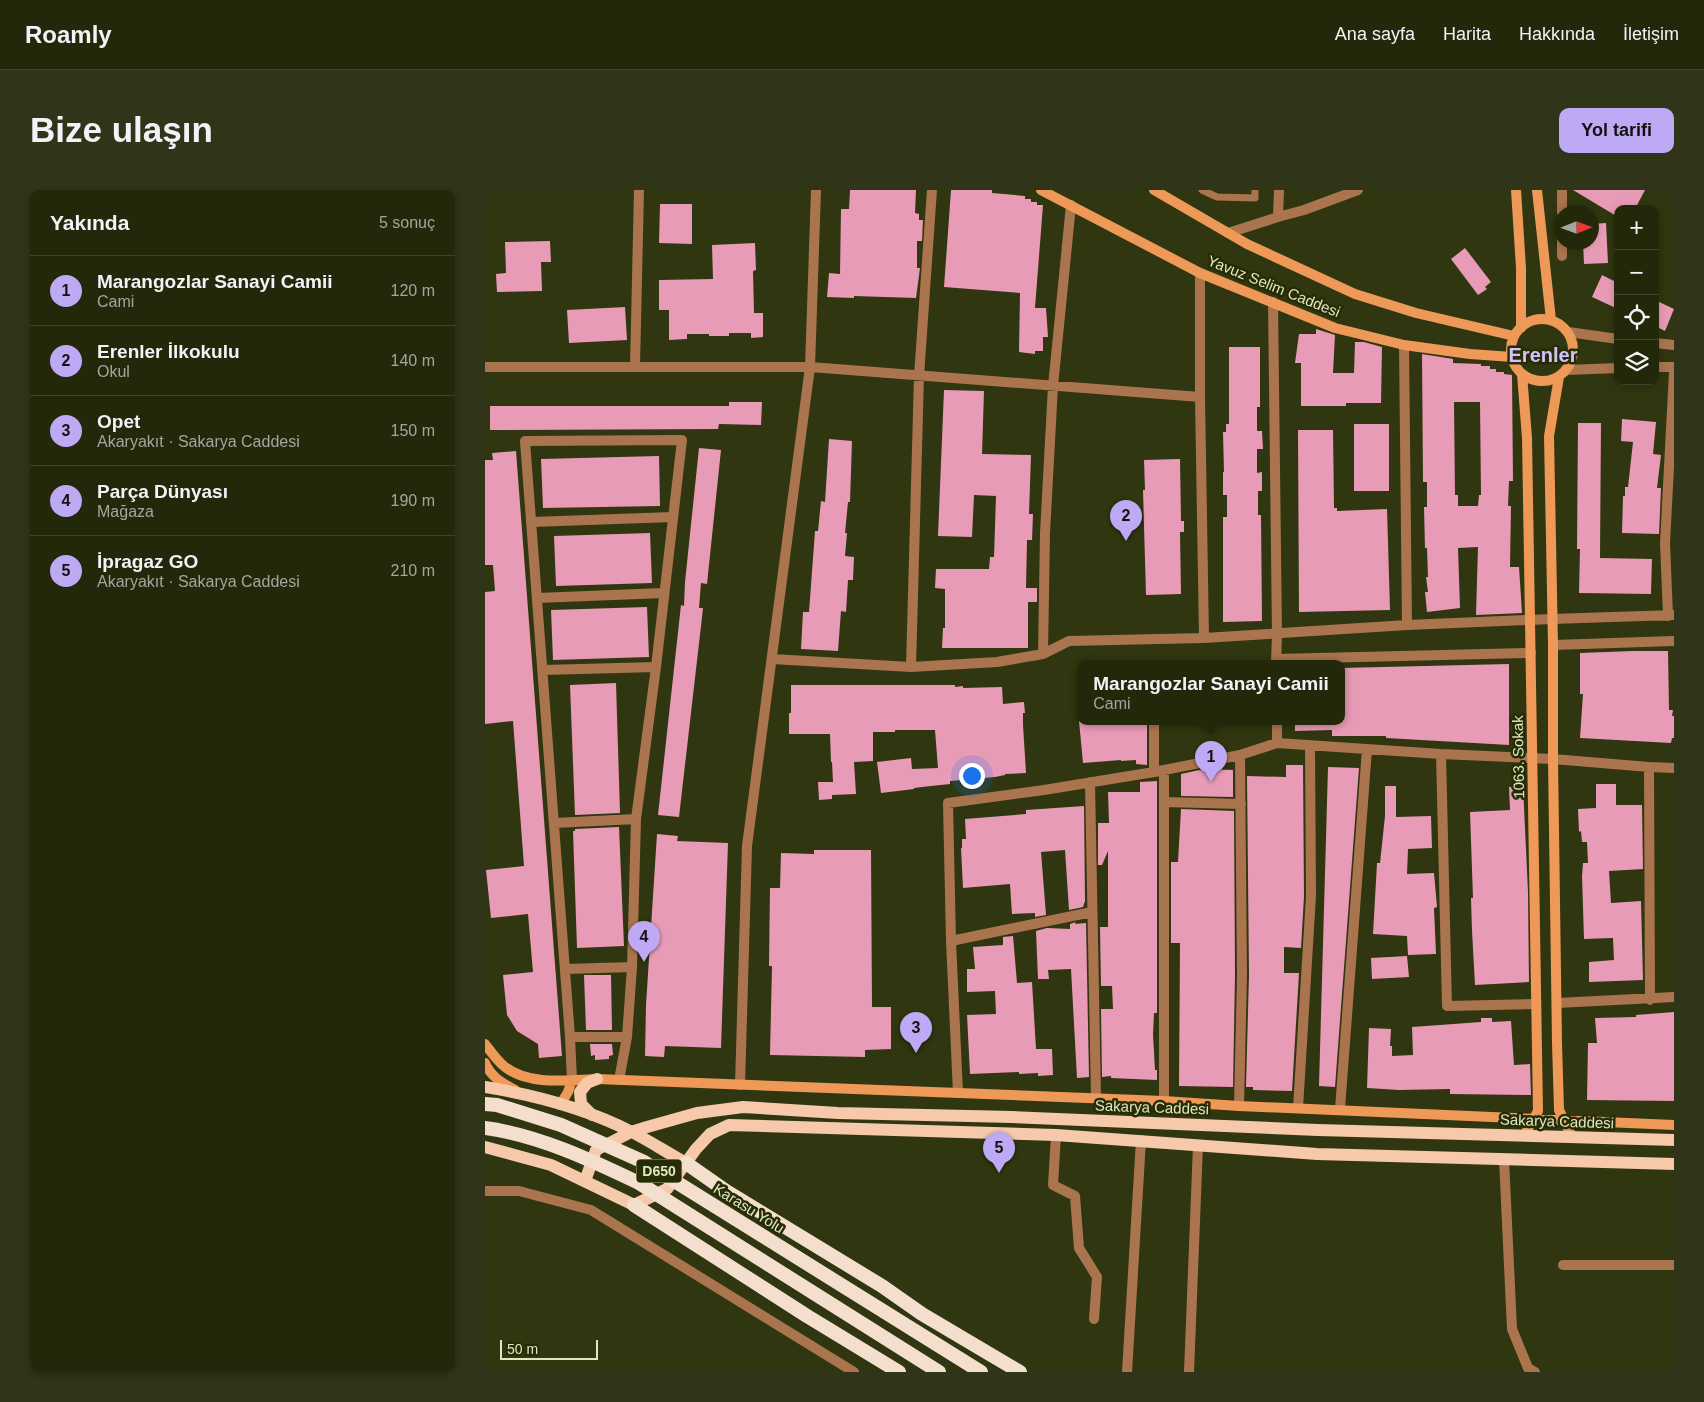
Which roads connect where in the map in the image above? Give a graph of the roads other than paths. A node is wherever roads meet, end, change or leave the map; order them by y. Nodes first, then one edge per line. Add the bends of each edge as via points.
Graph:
1 (639, 190) edge
2 (816, 190) edge
3 (932, 190) edge
4 (1041, 190) edge
5 (1154, 190) edge
6 (1202, 190) edge
7 (1255, 190) edge
8 (1279, 190) edge
9 (1358, 190) edge
10 (1516, 190) edge
11 (1537, 190) edge
12 (1562, 190) edge
13 (1344, 193) edge
14 (1071, 205) junction
15 (1561, 205) edge
16 (1278, 218) junction
17 (1228, 233) junction
18 (1561, 250) edge
19 (1561, 256) dead end
20 (1200, 273) junction
21 (1273, 302) junction
22 (1551, 320) junction
23 (1518, 332) junction
24 (1568, 332) junction
25 (1614, 338) edge
26 (1659, 343) edge
27 (1674, 345) edge
28 (1403, 346) junction
29 (1512, 357) junction
30 (1674, 366) edge
31 (485, 367) edge
32 (635, 367) junction
33 (810, 367) junction
34 (1659, 367) edge
35 (1614, 368) edge
36 (1674, 372) edge
37 (1563, 373) junction
38 (1522, 374) junction
39 (919, 376) junction
40 (1053, 386) junction
41 (1200, 397) junction
42 (1671, 484) edge
43 (673, 517) junction
44 (531, 522) junction
45 (1670, 544) edge
46 (664, 593) junction
47 (537, 598) junction
48 (1671, 616) edge
49 (1552, 619) junction
50 (1531, 620) junction
51 (1407, 626) junction
52 (1277, 634) junction
53 (1204, 638) junction
54 (1674, 641) edge
55 (1553, 645) junction
56 (1531, 653) junction
57 (1043, 654) junction
58 (772, 659) junction
59 (1276, 660) edge
60 (1308, 660) edge
61 (911, 667) junction
62 (655, 668) junction
63 (543, 670) junction
64 (1154, 725) edge
65 (1277, 725) edge
66 (1277, 743) junction
67 (1311, 746) junction
68 (1367, 749) junction
69 (1441, 754) junction
70 (1240, 755) junction
71 (1533, 759) junction
72 (1553, 759) junction
73 (1649, 768) junction
74 (1674, 768) edge
75 (1159, 771) junction
76 (1090, 782) junction
77 (1164, 802) junction
78 (1241, 804) junction
79 (636, 819) junction
80 (554, 823) junction
81 (1092, 912) junction
82 (951, 941) junction
83 (632, 967) junction
84 (565, 968) junction
85 (1674, 998) edge
86 (1650, 1000) junction
87 (1557, 1003) junction
88 (1536, 1004) junction
89 (570, 1037) junction
90 (627, 1037) junction
91 (485, 1044) edge
92 (485, 1063) edge
93 (597, 1079) junction
94 (572, 1080) junction
95 (619, 1080) junction
96 (740, 1085) junction
97 (485, 1087) edge
98 (520, 1092) junction
99 (957, 1093) junction
100 (1096, 1098) junction
101 (1164, 1101) junction
102 (485, 1104) edge
103 (560, 1105) junction
104 (1239, 1106) junction
105 (1298, 1108) junction
106 (1340, 1109) junction
107 (592, 1115) junction
108 (1533, 1119) junction
109 (1564, 1121) junction
110 (1674, 1125) edge
111 (485, 1128) edge
112 (631, 1132) junction
113 (1056, 1135) junction
114 (1524, 1136) junction
115 (1572, 1138) junction
116 (1141, 1140) junction
117 (1674, 1140) edge
118 (1198, 1145) junction
119 (485, 1147) edge
120 (1504, 1159) junction
121 (686, 1163) junction
122 (1674, 1164) edge
123 (585, 1180) junction
124 (485, 1191) edge
125 (634, 1205) junction
126 (1563, 1265) dead end
127 (1674, 1265) edge
128 (1094, 1319) dead end
129 (854, 1372) edge
130 (899, 1372) edge
131 (939, 1372) edge
132 (981, 1372) edge
133 (1020, 1372) edge
134 (1127, 1372) edge
135 (1189, 1372) edge
136 (1535, 1372) edge

1 - 32 street
2 - 33 street
3 - 39 street
4 - 14 main road, Yavuz Selim Caddesi
5 - 17 main road, Yavuz Selim Caddesi
6 - 7 lane via 1217,197 1255,198
8 - 16 street
9 - 13 street
10 - 23 main road via 1521,268
11 - 22 main road
12 - 15 street
13 - 16 street
14 - 20 main road, Yavuz Selim Caddesi
14 - 40 street
16 - 17 street
17 - 23 main road, Yavuz Selim Caddesi via 1355,294 1416,313
18 - 19 street
20 - 21 main road, Yavuz Selim Caddesi
20 - 41 street
21 - 28 main road, Yavuz Selim Caddesi via 1335,328
21 - 52 street
22 - 23 main road via 1535,320
22 - 24 main road
23 - 29 main road
24 - 25 street
24 - 37 main road via 1573,352
26 - 27 street
28 - 29 main road, Yavuz Selim Caddesi
28 - 51 street
29 - 38 main road
30 - 34 street
31 - 32 street
32 - 33 street
33 - 39 street
33 - 58 street
35 - 37 street
36 - 42 street
37 - 38 main road via 1540,381
37 - 49 main road via 1549,436
38 - 50 main road, 1063. Sokak via 1527,438
39 - 40 street
39 - 61 street
40 - 41 street
40 - 57 street via 1045,533
41 - 53 street
42 - 45 street
43 - 44 street
43 - 44 street via 682,440 525,441
43 - 46 street
44 - 47 street
45 - 48 street
46 - 47 street
46 - 62 street
47 - 63 street
48 - 49 street
49 - 50 street
49 - 55 main road
50 - 51 street
50 - 56 main road, 1063. Sokak
51 - 52 street
52 - 53 street
52 - 59 street
53 - 57 street via 1069,641
54 - 55 street
55 - 72 main road
56 - 60 street
56 - 71 main road, 1063. Sokak
57 - 61 street via 997,662
58 - 61 street
58 - 96 street via 747,846
62 - 63 street
62 - 79 street
63 - 80 street
64 - 75 street
65 - 66 street
66 - 67 street
66 - 70 street
67 - 68 street
67 - 105 street via 1311,896
68 - 69 street
68 - 106 street
69 - 71 street
69 - 88 street via 1447,1006
70 - 75 street
70 - 78 street
71 - 72 street
71 - 88 main road, 1063. Sokak
72 - 73 street
72 - 87 main road
73 - 74 street
73 - 86 street
75 - 76 street
75 - 77 street
76 - 81 street
76 - 82 street via 948,803
77 - 78 street
77 - 101 street
78 - 104 street
79 - 80 street
79 - 83 street
80 - 84 street
81 - 82 street
81 - 100 street
82 - 99 street
83 - 84 street
83 - 90 street
84 - 89 street
85 - 86 street
86 - 87 street
87 - 109 main road via 1559,1110
88 - 108 main road, 1063. Sokak via 1538,1111
89 - 90 street
89 - 94 street
90 - 95 street
91 - 94 main road via 504,1067 517,1075
92 - 98 main road via 499,1081
93 - 94 main road
93 - 95 main road
93 - 107 main road via 587,1083 580,1092 581,1104
94 - 103 main road
95 - 96 main road
96 - 99 main road
97 - 98 main road
98 - 103 main road
99 - 100 main road
100 - 101 main road
101 - 104 main road
102 - 132 highway, Karasu Yolu / D650 via 561,1125 644,1162
103 - 107 main road
104 - 105 main road
105 - 106 main road
106 - 108 main road
107 - 112 main road
108 - 109 main road
108 - 114 main road, 1063. Sokak
109 - 110 main road
109 - 115 main road
111 - 131 highway, D650 via 530,1138 595,1162 639,1183
112 - 114 main road, Sakarya Caddesi via 697,1114 743,1107
112 - 121 main road
112 - 123 main road, Sakarya Caddesi via 596,1150
113 - 116 main road
113 - 121 main road via 729,1125 710,1134
113 - 128 street via 1053,1184 1075,1196 1079,1248 1097,1277
114 - 115 main road, Sakarya Caddesi
115 - 117 main road, Sakarya Caddesi
116 - 118 main road
116 - 134 street
118 - 120 main road via 1317,1154
118 - 135 street
119 - 123 main road via 551,1165
120 - 122 main road
120 - 136 street via 1512,1329 1527,1368
121 - 125 main road via 667,1189
121 - 133 highway via 922,1314
123 - 125 main road
124 - 129 street via 519,1191 591,1210
125 - 130 highway
126 - 127 street

